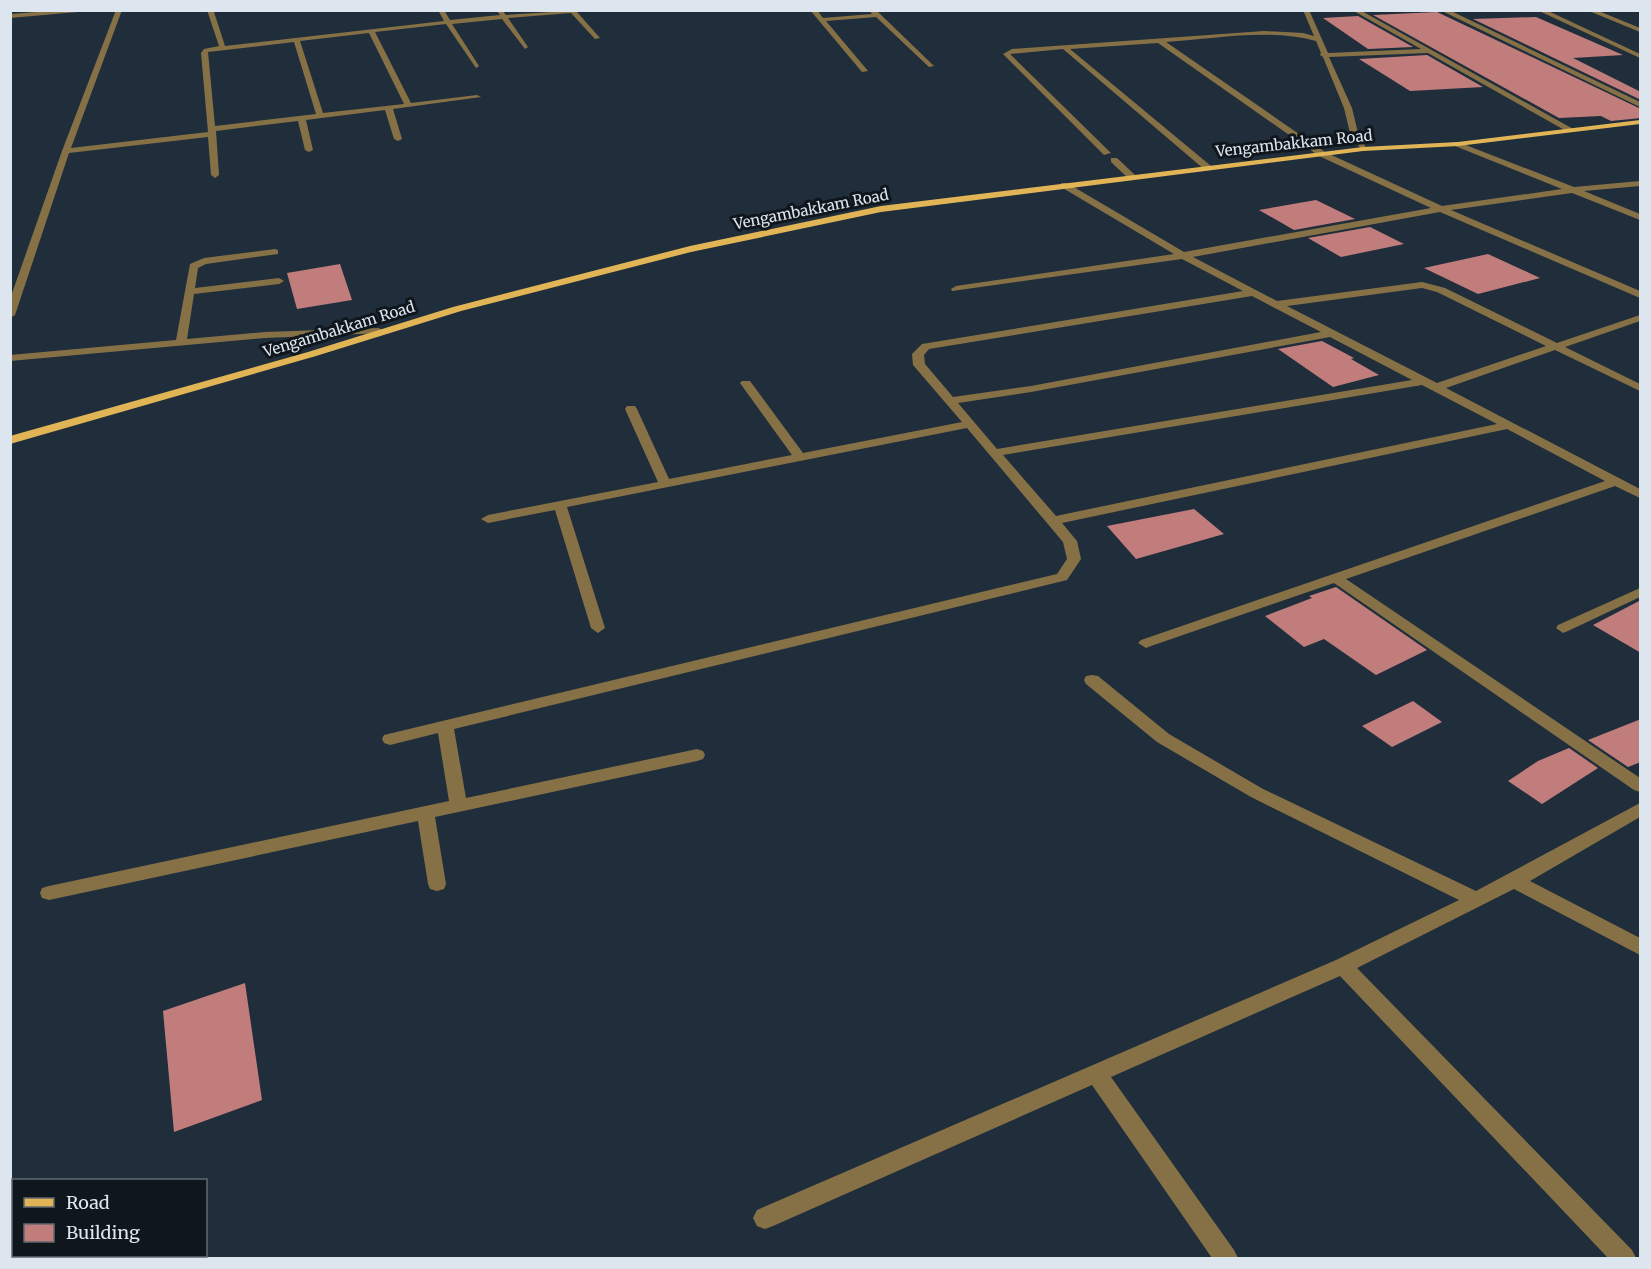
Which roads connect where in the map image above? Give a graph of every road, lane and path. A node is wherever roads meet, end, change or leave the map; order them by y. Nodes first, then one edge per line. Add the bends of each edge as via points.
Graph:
1 (97, 10) edge
2 (119, 10) edge
3 (218, 10) edge
4 (441, 10) edge
5 (499, 10) edge
6 (580, 10) edge
7 (813, 10) edge
8 (1306, 10) edge
9 (1354, 10) edge
10 (1443, 10) edge
11 (1540, 10) edge
12 (210, 11) edge
13 (573, 11) edge
14 (1592, 11) edge
15 (875, 13) edge
16 (10, 16) edge
17 (504, 17) junction
18 (821, 20) junction
19 (448, 22) junction
20 (371, 30) junction
21 (1641, 30) edge
22 (296, 38) junction
23 (597, 38) dead end
24 (1316, 39) junction
25 (1160, 42) junction
26 (222, 46) junction
27 (525, 47) dead end
28 (1066, 49) junction
29 (1430, 51) junction
30 (1323, 55) junction
31 (1641, 56) edge
32 (476, 66) dead end
33 (931, 66) dead end
34 (864, 71) dead end
35 (477, 97) dead end
36 (408, 105) junction
37 (1641, 105) edge
38 (388, 107) junction
39 (320, 115) junction
40 (301, 117) junction
41 (1641, 122) edge
42 (1570, 130) junction
43 (211, 131) junction
44 (398, 139) dead end
45 (1458, 144) junction
46 (1363, 149) junction
47 (309, 150) dead end
48 (66, 151) junction
49 (1322, 154) junction
50 (1208, 168) junction
51 (214, 174) dead end
52 (1132, 177) junction
53 (1641, 183) edge
54 (1064, 185) junction
55 (1570, 189) junction
56 (1441, 209) junction
57 (1641, 217) edge
58 (275, 252) dead end
59 (1182, 255) junction
60 (279, 281) dead end
61 (956, 289) dead end
62 (189, 292) junction
63 (1254, 292) junction
64 (1641, 295) edge
65 (1276, 304) junction
66 (10, 315) edge
67 (1641, 318) edge
68 (379, 332) junction
69 (1333, 333) junction
70 (181, 343) junction
71 (1557, 345) junction
72 (10, 358) edge
73 (1424, 381) junction
74 (746, 383) dead end
75 (1437, 387) junction
76 (1641, 388) edge
77 (950, 401) junction
78 (631, 409) dead end
79 (970, 424) junction
80 (1509, 425) junction
81 (10, 441) edge
82 (994, 453) junction
83 (800, 458) junction
84 (1616, 481) junction
85 (666, 484) junction
86 (1641, 494) edge
87 (560, 505) junction
88 (488, 519) dead end
89 (1053, 520) junction
90 (1334, 578) junction
91 (1641, 592) edge
92 (1563, 627) dead end
93 (598, 628) dead end
94 (1146, 643) dead end
95 (1092, 680) dead end
96 (445, 725) junction
97 (390, 740) dead end
98 (698, 754) dead end
99 (1641, 786) edge
100 (458, 805) junction
101 (1641, 809) edge
102 (426, 813) junction
103 (1514, 881) junction
104 (437, 884) dead end
105 (49, 893) dead end
106 (1475, 899) junction
107 (1641, 947) edge
108 (1343, 966) junction
109 (1097, 1075) junction
110 (765, 1218) dead end
111 (1226, 1258) edge
112 (1624, 1258) edge

1 - 16 street
2 - 48 street
3 - 12 street
4 - 19 street
5 - 17 street
6 - 13 street
7 - 18 street
8 - 24 street
9 - 29 street
10 - 37 street
11 - 31 street
12 - 26 street
13 - 17 street
13 - 23 street
14 - 21 street
15 - 18 street
15 - 33 street
17 - 19 street
17 - 27 street
18 - 34 street
19 - 20 street
19 - 32 street
20 - 22 street
20 - 36 street
22 - 26 street
22 - 39 street
24 - 25 street via 1264,33
24 - 30 street
25 - 28 street
25 - 49 street
26 - 43 street via 204,53
28 - 50 street
28 - 52 street via 1006,54
29 - 30 street
29 - 42 street
30 - 46 street
35 - 36 street
36 - 38 street
38 - 39 street
38 - 44 street
39 - 40 street
40 - 43 street
40 - 47 street
41 - 42 main road, Vengambakkam Road
42 - 45 main road, Vengambakkam Road
43 - 48 street
43 - 51 street
45 - 46 main road, Vengambakkam Road
45 - 55 street
46 - 49 main road, Vengambakkam Road
48 - 66 street
49 - 50 main road, Vengambakkam Road
49 - 56 street
50 - 52 main road, Vengambakkam Road
52 - 54 main road, Vengambakkam Road
53 - 55 street
54 - 59 street
54 - 68 main road, Vengambakkam Road via 881,209 690,249
55 - 56 street
55 - 57 street
56 - 59 street
56 - 64 street
58 - 62 street via 197,263 193,266
59 - 61 street
59 - 63 street
60 - 62 street
62 - 70 street
63 - 65 street
63 - 77 street via 926,346 918,354 919,365
65 - 69 street
65 - 71 street via 1422,285 1441,290
67 - 71 street
68 - 70 street via 265,335
68 - 81 main road, Vengambakkam Road
69 - 73 street
69 - 77 street
70 - 72 street
71 - 75 street
71 - 76 street
73 - 75 street
73 - 82 street
74 - 83 street
75 - 80 street
77 - 79 street
78 - 85 street
79 - 82 street
79 - 83 street
80 - 84 street
80 - 89 street
82 - 89 street
83 - 85 street
84 - 86 street
84 - 90 street
85 - 87 street
87 - 88 street
87 - 93 street
89 - 96 street via 1070,541 1074,559 1062,577
90 - 94 street
90 - 99 street
91 - 92 street
95 - 106 street via 1163,738 1257,793
96 - 97 street
96 - 100 street
98 - 100 street
100 - 102 street
101 - 103 street
102 - 104 street
102 - 105 street
103 - 106 street
103 - 107 street
106 - 108 street
108 - 109 street
108 - 112 street
109 - 110 street
109 - 111 street

